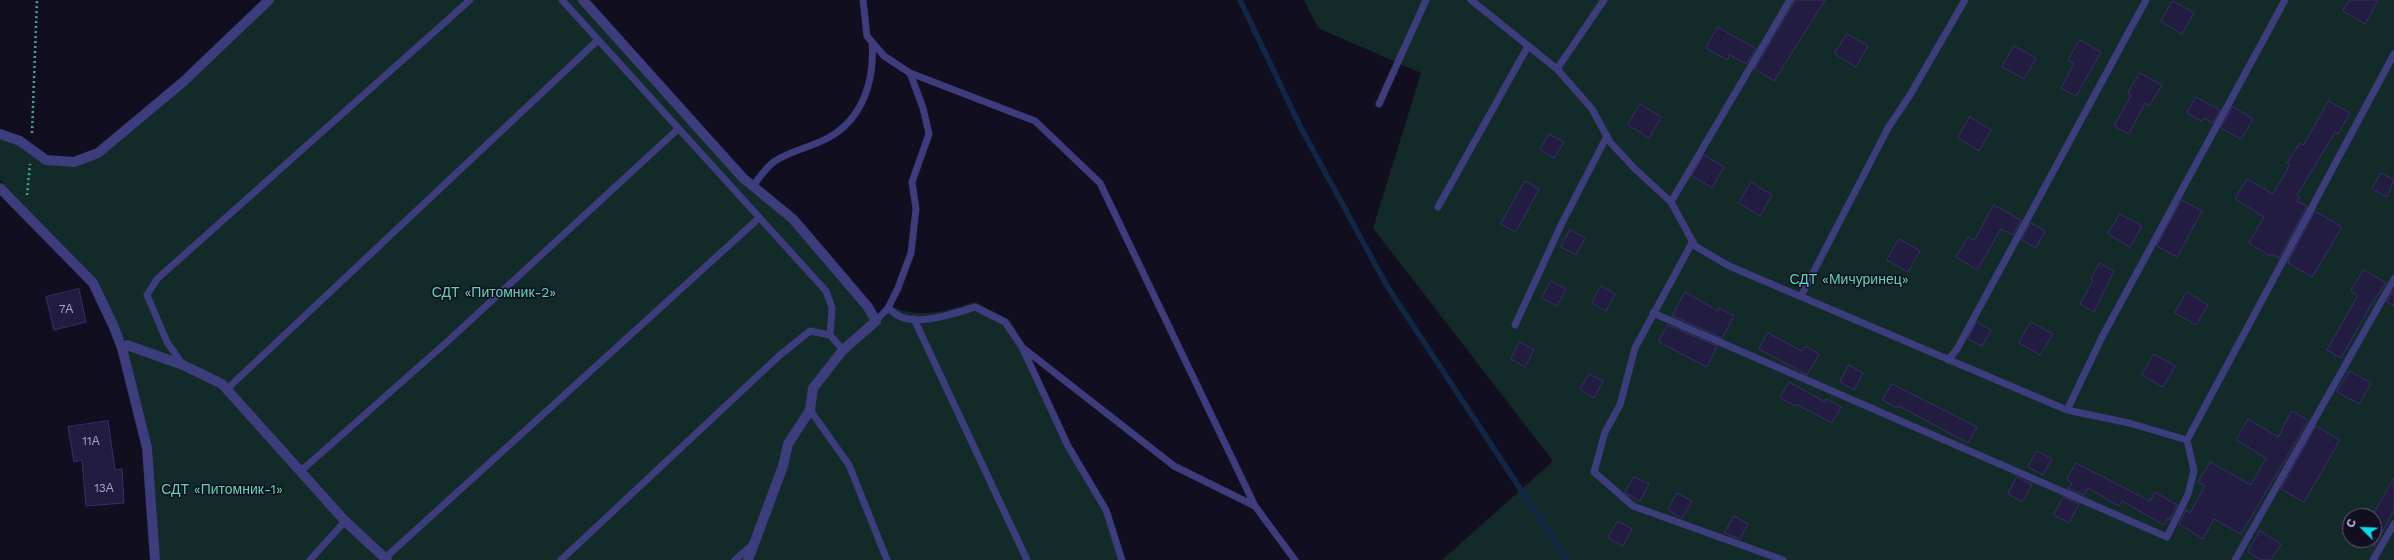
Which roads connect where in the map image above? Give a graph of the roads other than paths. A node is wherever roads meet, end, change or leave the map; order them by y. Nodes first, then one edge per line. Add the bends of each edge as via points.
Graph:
1 (269, 0) edge
2 (470, 0) edge
3 (562, 0) edge
4 (583, 0) edge
5 (863, 0) edge
6 (1426, 0) edge
7 (1471, 0) edge
8 (1604, 0) edge
9 (1790, 0) edge
10 (1964, 0) edge
11 (2146, 0) edge
12 (2285, 0) edge
13 (598, 40) junction
14 (872, 42) junction
15 (1528, 46) junction
16 (2394, 54) edge
17 (1557, 69) junction
18 (910, 73) junction
19 (1379, 104) dead end
20 (678, 129) junction
21 (0, 134) edge
22 (1607, 136) junction
23 (753, 186) junction
24 (0, 188) edge
25 (1671, 202) junction
26 (1438, 207) dead end
27 (759, 218) junction
28 (1693, 241) junction
29 (2394, 279) edge
30 (1802, 296) junction
31 (888, 308) junction
32 (1653, 313) junction
33 (914, 319) junction
34 (876, 321) junction
35 (1515, 325) dead end
36 (830, 335) junction
37 (1022, 347) junction
38 (122, 348) junction
39 (843, 350) junction
40 (1948, 360) junction
41 (183, 365) junction
42 (227, 389) junction
43 (810, 410) junction
44 (2067, 410) junction
45 (2187, 440) junction
46 (302, 470) junction
47 (1255, 506) junction
48 (345, 522) junction
49 (2394, 524) edge
50 (756, 541) junction
51 (386, 559) edge
52 (155, 560) edge
53 (310, 560) edge
54 (561, 560) edge
55 (735, 560) edge
56 (748, 560) edge
57 (888, 560) edge
58 (1026, 560) edge
59 (1122, 560) edge
60 (1295, 560) edge
61 (1783, 560) edge
62 (2235, 560) edge
63 (2373, 560) edge

1 - 21 street via 183,82 98,153 74,162 46,160 20,141
2 - 41 lane via 157,279 147,295 167,342
3 - 13 lane
4 - 23 street
5 - 14 lane via 867,36
6 - 19 lane
7 - 15 lane
8 - 17 lane
9 - 25 lane
10 - 30 lane via 1910,95 1888,128
11 - 40 lane via 2100,89
12 - 44 lane via 2102,337
13 - 20 lane
13 - 42 lane
14 - 18 lane via 884,56
14 - 23 lane via 874,62 870,80 860,107 847,126 828,138 775,161
15 - 17 lane
15 - 26 lane
16 - 45 lane
17 - 22 lane via 1592,109
18 - 31 lane via 923,108 929,134 912,182 916,209 911,253
18 - 47 lane via 1035,121 1100,184
20 - 27 lane
20 - 46 lane via 448,341
22 - 25 lane via 1634,168
22 - 35 lane via 1562,223
23 - 34 street via 792,219 868,307
24 - 38 street via 93,283
25 - 28 lane
27 - 36 lane via 826,291 832,308
27 - 51 lane
28 - 30 lane via 1695,246 1729,266
28 - 32 lane
29 - 62 lane
30 - 40 lane
31 - 33 lane via 901,317
31 - 34 lane
32 - 45 lane via 2167,537 2188,494 2194,471
32 - 61 lane via 1635,348 1620,405 1606,432 1594,472 1633,506
33 - 37 lane via 944,317 975,307 1006,322
33 - 58 lane
34 - 39 street
36 - 39 lane
36 - 54 lane via 810,331 780,355
37 - 47 lane via 1174,466
37 - 59 lane via 1068,446 1106,510
38 - 41 street via 127,345
38 - 52 street via 147,448
39 - 43 street via 813,388
40 - 44 lane
41 - 42 street
42 - 46 street
43 - 50 street via 788,444 783,466
43 - 57 lane via 849,465
44 - 45 lane via 2128,423
46 - 48 street
47 - 60 lane
48 - 51 street
48 - 53 lane
49 - 63 lane
50 - 55 lane
50 - 56 street

